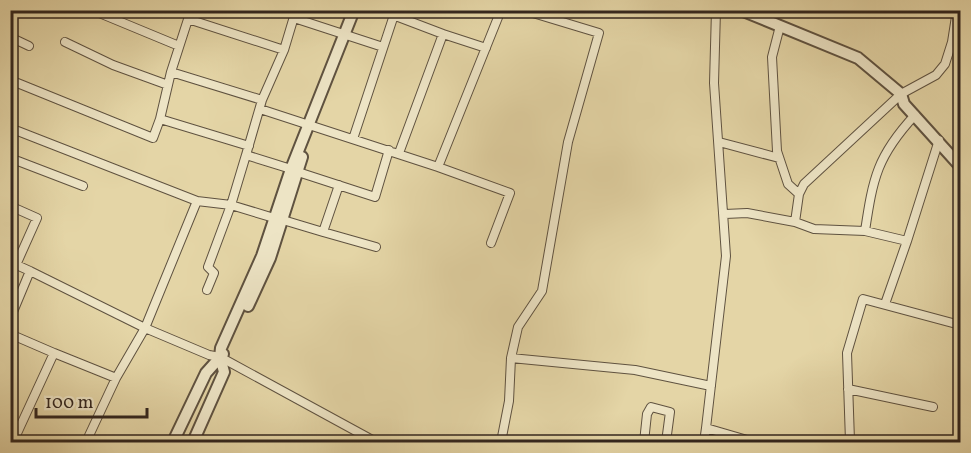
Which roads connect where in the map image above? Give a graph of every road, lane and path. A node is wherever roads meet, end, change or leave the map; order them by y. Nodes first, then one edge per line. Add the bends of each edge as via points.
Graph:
1 (92, 10) edge
2 (191, 10) edge
3 (348, 10) edge
4 (354, 10) edge
5 (501, 10) edge
6 (523, 10) edge
7 (716, 10) edge
8 (957, 10) edge
9 (744, 11) edge
10 (394, 13) edge
11 (295, 14) edge
12 (188, 19) junction
13 (780, 26) junction
14 (343, 34) junction
15 (443, 34) junction
16 (10, 38) edge
17 (65, 42) dead end
18 (29, 46) dead end
19 (179, 46) junction
20 (383, 47) junction
21 (486, 48) junction
22 (284, 50) junction
23 (171, 72) junction
24 (10, 80) edge
25 (168, 85) junction
26 (901, 94) junction
27 (261, 105) junction
28 (915, 115) junction
29 (160, 119) junction
30 (309, 125) junction
31 (10, 128) edge
32 (352, 139) junction
33 (939, 140) junction
34 (719, 142) junction
35 (249, 146) junction
36 (389, 150) junction
37 (399, 153) junction
38 (246, 155) junction
39 (10, 158) edge
40 (779, 158) junction
41 (960, 166) edge
42 (438, 167) junction
43 (294, 170) junction
44 (339, 185) junction
45 (83, 186) dead end
46 (799, 194) junction
47 (197, 201) junction
48 (231, 205) junction
49 (10, 206) edge
50 (724, 214) junction
51 (278, 219) junction
52 (795, 222) junction
53 (865, 231) junction
54 (323, 232) junction
55 (907, 241) junction
56 (491, 243) dead end
57 (376, 247) dead end
58 (13, 263) edge
59 (30, 271) junction
60 (207, 291) dead end
61 (885, 304) junction
62 (11, 316) edge
63 (960, 325) edge
64 (145, 328) junction
65 (10, 334) edge
66 (54, 353) junction
67 (220, 357) junction
68 (511, 358) junction
69 (116, 378) junction
70 (711, 386) junction
71 (848, 389) junction
72 (933, 407) dead end
73 (706, 428) junction
74 (13, 442) edge
75 (86, 442) edge
76 (172, 442) edge
77 (193, 442) edge
78 (376, 442) edge
79 (501, 442) edge
80 (644, 442) edge
81 (666, 442) edge
82 (704, 442) edge
83 (754, 442) edge
84 (840, 442) edge
85 (852, 442) edge

1 - 19 street
2 - 12 street
3 - 14 street
4 - 14 street
5 - 21 street
6 - 68 street via 598,33 568,142 542,291 518,327
7 - 34 street via 714,83
8 - 26 street via 945,64 936,75
9 - 13 street
10 - 15 street
10 - 20 street
11 - 14 street
11 - 22 street
12 - 19 street
12 - 22 street
13 - 26 street via 858,58
13 - 40 street via 772,57
14 - 20 street
14 - 30 street
15 - 21 street
15 - 37 street
16 - 18 street
17 - 25 street
19 - 23 street
20 - 32 street
21 - 42 street
22 - 27 street
23 - 25 street
23 - 27 street
24 - 29 street via 153,138
25 - 29 street
26 - 28 street via 904,104
26 - 46 street via 804,184
27 - 30 street
27 - 35 street
28 - 33 street
28 - 53 street via 892,140 873,182
29 - 35 street
30 - 32 street
30 - 43 street
31 - 47 street
32 - 36 street
33 - 41 street
33 - 55 street
34 - 40 street
34 - 50 street
35 - 38 street
36 - 37 street
36 - 44 street via 375,196
37 - 42 street
38 - 43 street
38 - 48 street
39 - 45 street
40 - 46 street via 788,184
42 - 56 street via 510,193
43 - 44 street
43 - 51 street
44 - 54 street
46 - 52 street
47 - 48 street
47 - 64 street
48 - 51 street
48 - 60 street via 208,267 214,273
49 - 58 street via 37,218
50 - 52 street via 747,213
50 - 70 street via 726,256
51 - 54 street
51 - 67 street via 259,284
52 - 53 street via 814,229
53 - 55 street
54 - 57 street
55 - 61 street
58 - 59 street
59 - 62 street
59 - 64 street
61 - 63 street
61 - 71 street via 863,299 847,353
64 - 67 street via 209,356
64 - 69 street
65 - 66 street
66 - 69 street
66 - 74 street
67 - 76 street via 206,373
67 - 77 street via 224,372
67 - 78 street
68 - 70 street via 635,370
68 - 79 street via 509,401
69 - 75 street
70 - 73 street
71 - 72 street
71 - 85 street
73 - 82 street
73 - 83 street
80 - 81 street via 651,407 670,412
84 - 85 street

